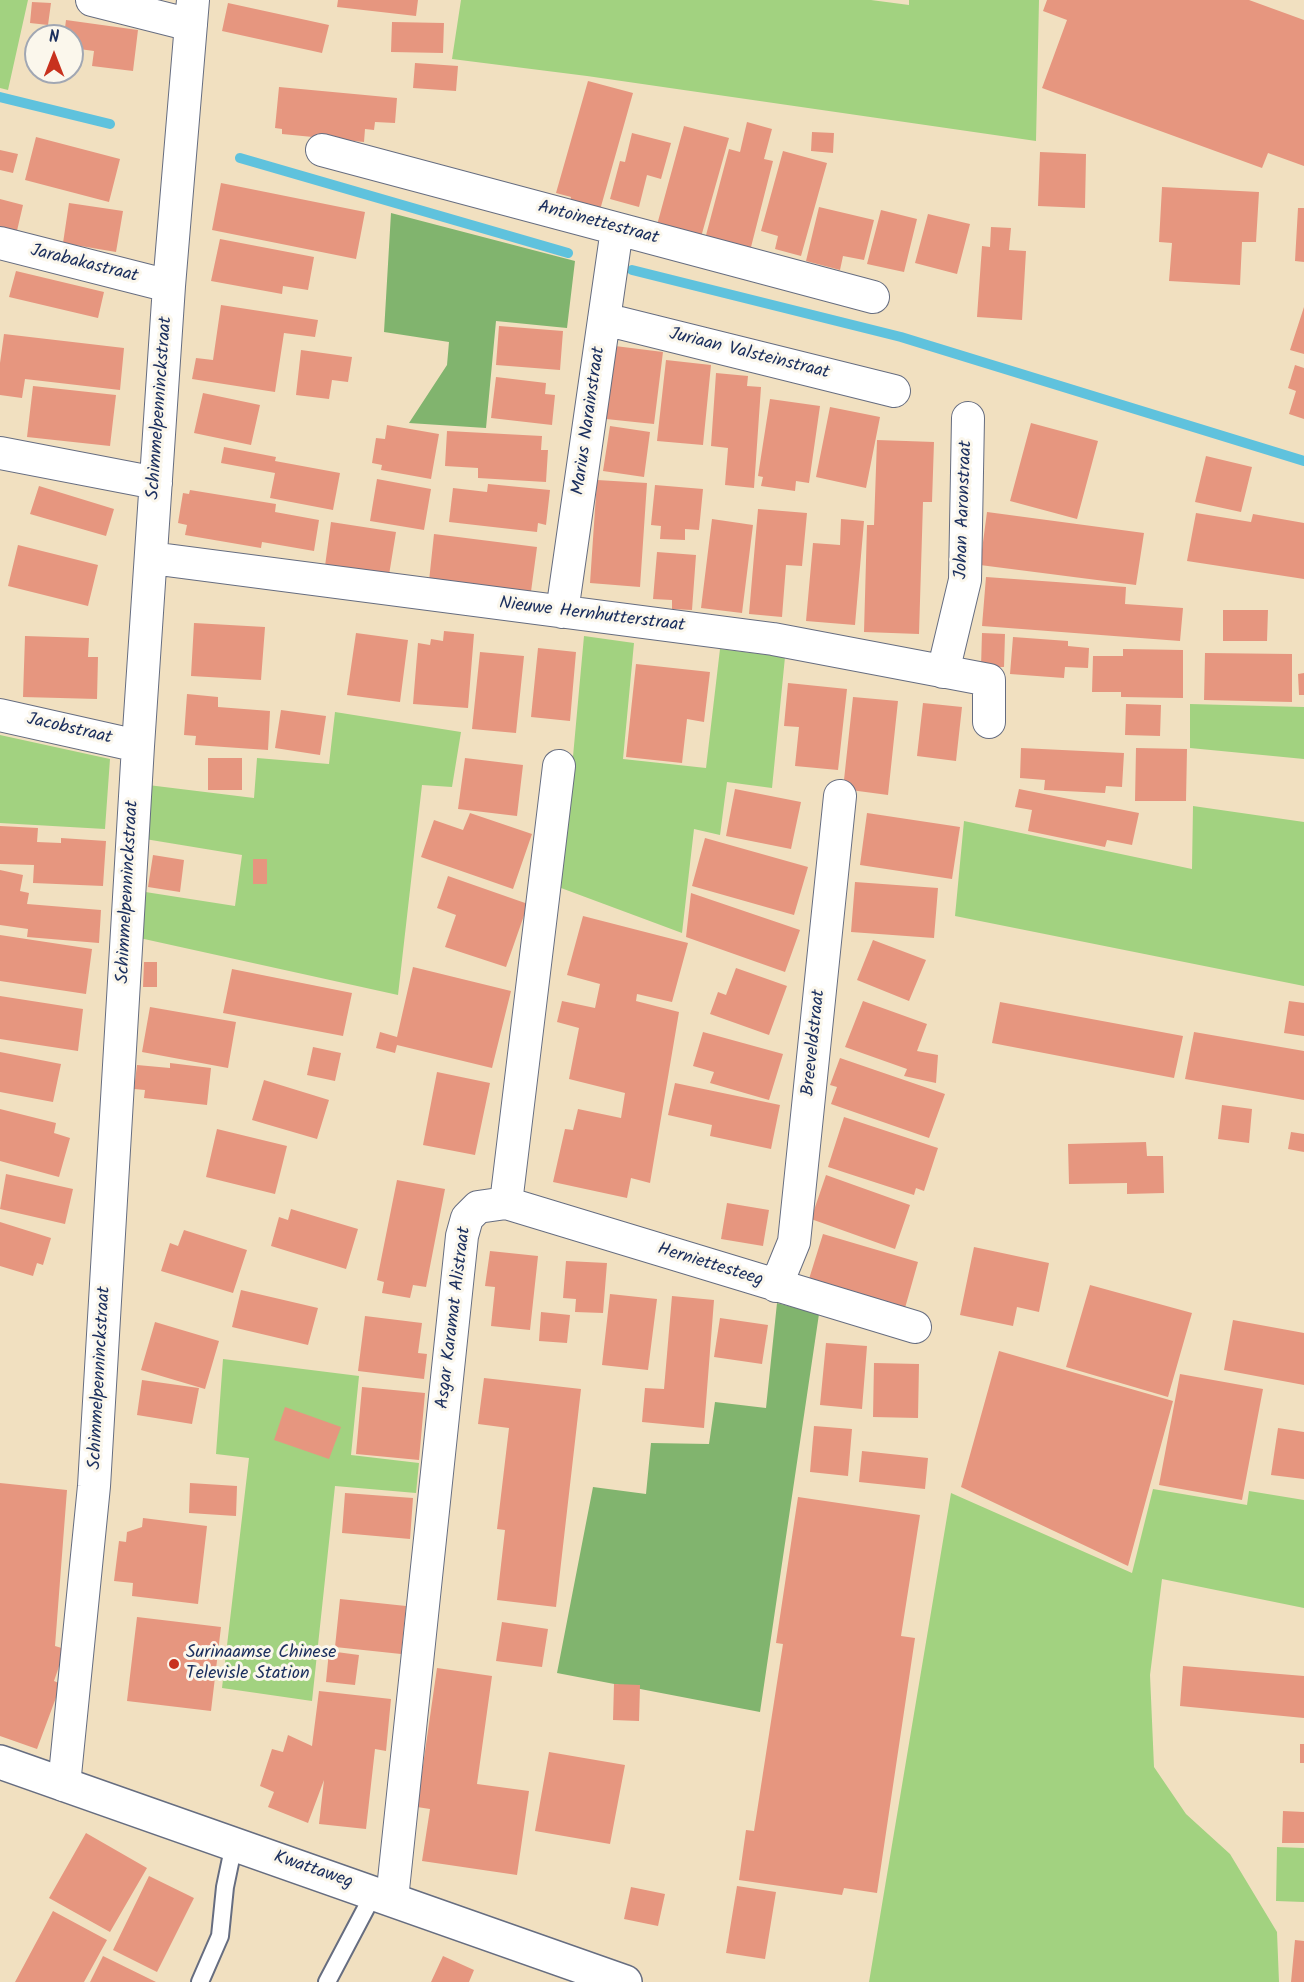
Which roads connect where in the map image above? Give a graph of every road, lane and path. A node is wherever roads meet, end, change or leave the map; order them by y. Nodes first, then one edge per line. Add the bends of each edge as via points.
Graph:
1 (92, 0) edge
2 (192, 12) edge
3 (322, 150) dead end
4 (617, 229) junction
5 (0, 243) edge
6 (168, 286) junction
7 (873, 297) dead end
8 (604, 319) junction
9 (894, 391) dead end
10 (968, 418) dead end
11 (0, 453) edge
12 (156, 483) junction
13 (151, 558) junction
14 (562, 612) junction
15 (944, 672) junction
16 (0, 715) edge
17 (989, 722) dead end
18 (138, 746) junction
19 (559, 766) dead end
20 (840, 796) dead end
21 (506, 1203) junction
22 (776, 1286) junction
23 (915, 1327) dead end
24 (0, 1762) edge
25 (64, 1785) junction
26 (234, 1844) junction
27 (383, 1896) junction
28 (200, 1982) edge
29 (327, 1982) edge
30 (625, 1982) edge

1 - 2 street
2 - 6 street, Schimmelpenninckstraat
3 - 4 street, Antoinettestraat
4 - 7 street, Antoinettestraat
4 - 8 street, Marius Narainstraat
5 - 6 street, Jarabakastraat
6 - 12 street, Schimmelpenninckstraat
8 - 9 street, Juriaan Valsteinstraat
8 - 14 street, Marius Narainstraat
10 - 15 street, Johan Aaronstraat via 965,580
11 - 12 street
12 - 13 street, Schimmelpenninckstraat
13 - 14 street, Nieuwe Hernhutterstraat
13 - 18 street, Schimmelpenninckstraat
14 - 15 street, Nieuwe Hernhutterstraat via 773,639
15 - 17 street, Nieuwe Hernhutterstraat via 989,680
16 - 18 street, Jacobstraat
18 - 25 street, Schimmelpenninckstraat via 94,1486
19 - 21 street
20 - 22 street, Breeveldstraat via 794,1242
21 - 22 street, Herniettesteeg
21 - 27 street, Asgar Karamat Alistraat via 478,1207 467,1218 462,1236
22 - 23 street, Herniettesteeg
24 - 25 main road, Kwattaweg
25 - 26 main road, Kwattaweg
26 - 27 main road, Kwattaweg
26 - 28 lane via 220,1936
27 - 29 lane
27 - 30 main road, Kwattaweg

